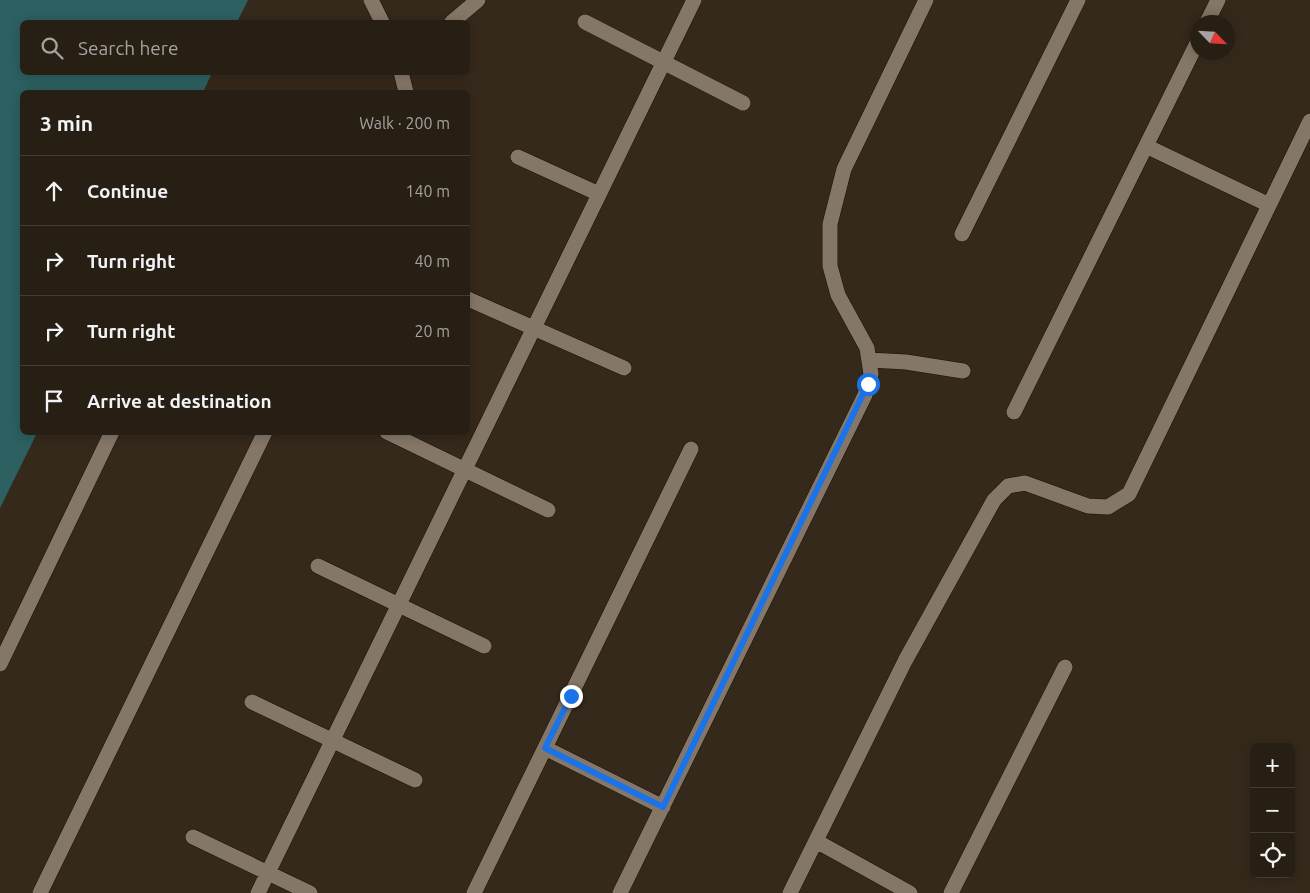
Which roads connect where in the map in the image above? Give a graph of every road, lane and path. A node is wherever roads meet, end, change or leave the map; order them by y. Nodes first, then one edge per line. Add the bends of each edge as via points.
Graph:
1 (371, 0) edge
2 (478, 0) edge
3 (694, 0) edge
4 (926, 0) edge
5 (1078, 0) edge
6 (1218, 0) edge
7 (1210, 15) edge
8 (381, 20) edge
9 (454, 20) edge
10 (585, 22) dead end
11 (1190, 58) edge
12 (664, 62) junction
13 (402, 75) edge
14 (406, 90) edge
15 (744, 103) dead end
16 (1310, 121) edge
17 (1146, 146) junction
18 (518, 157) dead end
19 (599, 194) junction
20 (1269, 205) junction
21 (962, 234) dead end
22 (470, 300) edge
23 (534, 328) junction
24 (869, 360) junction
25 (624, 368) dead end
26 (963, 371) dead end
27 (1014, 412) dead end
28 (111, 435) edge
29 (264, 435) edge
30 (393, 435) edge
31 (691, 449) dead end
32 (465, 470) junction
33 (548, 510) dead end
34 (318, 566) dead end
35 (398, 605) junction
36 (484, 646) dead end
37 (0, 664) edge
38 (1065, 667) dead end
39 (252, 702) dead end
40 (332, 740) junction
41 (545, 748) junction
42 (415, 780) dead end
43 (663, 807) junction
44 (193, 837) dead end
45 (816, 841) junction
46 (268, 873) junction
47 (40, 893) edge
48 (258, 893) edge
49 (310, 893) edge
50 (474, 893) edge
51 (620, 893) edge
52 (790, 893) edge
53 (910, 893) edge
54 (951, 893) edge

1 - 8 street
2 - 9 street
3 - 12 street
4 - 24 street via 844,169 830,224 830,266 838,295 867,348
5 - 21 street
6 - 7 street
10 - 12 street
11 - 17 street
12 - 15 street
12 - 19 street
13 - 14 street
16 - 20 street
17 - 20 street
17 - 27 street
18 - 19 street
19 - 23 street
20 - 45 street via 1129,494 1108,507 1088,506 1025,483 1008,486 994,500 905,661
22 - 23 street
23 - 25 street
23 - 32 street
24 - 26 street
24 - 43 street via 872,374 865,394
28 - 37 street
29 - 47 street
30 - 32 street
31 - 41 street
32 - 33 street
32 - 35 street
34 - 35 street
35 - 36 street
35 - 40 street
38 - 54 street
39 - 40 street
40 - 42 street
40 - 46 street
41 - 43 street
41 - 50 street
43 - 51 street
44 - 46 street
45 - 52 street
45 - 53 street
46 - 48 street
46 - 49 street

